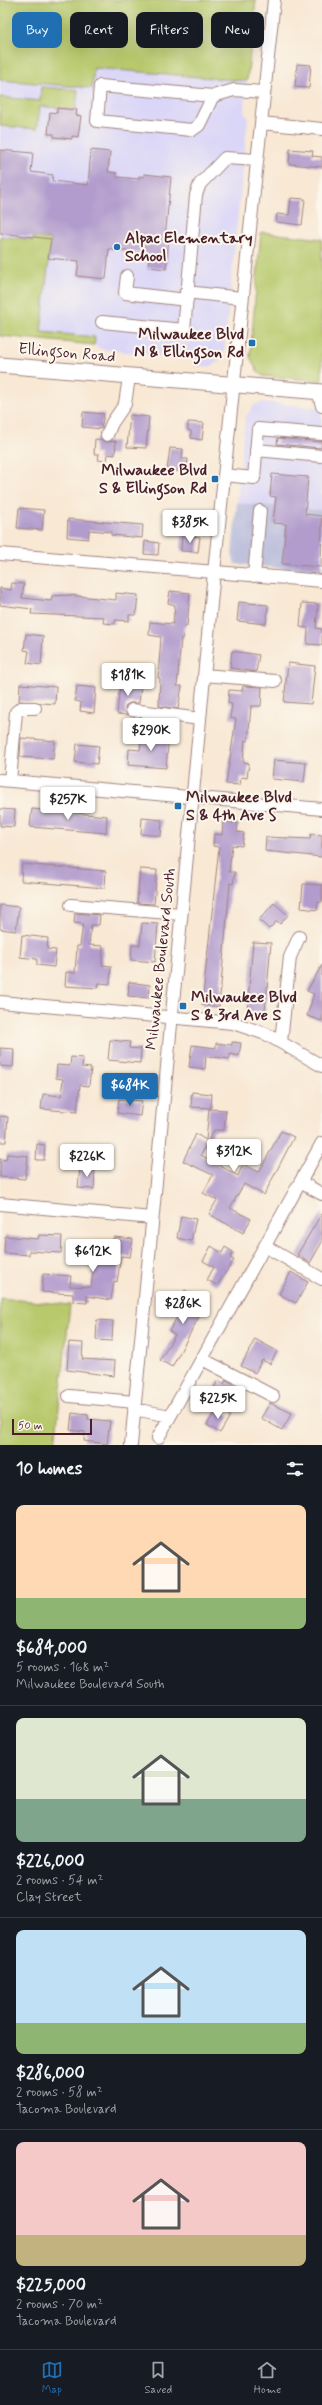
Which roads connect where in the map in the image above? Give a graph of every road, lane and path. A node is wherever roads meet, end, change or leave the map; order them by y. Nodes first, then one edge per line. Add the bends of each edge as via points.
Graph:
1 (274, 0) edge
2 (264, 92) junction
3 (213, 96) junction
4 (261, 123) junction
5 (322, 128) edge
6 (257, 160) junction
7 (127, 276) dead end
8 (187, 296) junction
9 (242, 298) junction
10 (102, 322) dead end
11 (0, 365) edge
12 (129, 377) junction
13 (233, 384) junction
14 (320, 392) edge
15 (322, 406) edge
16 (322, 434) edge
17 (108, 436) dead end
18 (256, 450) junction
19 (322, 456) edge
20 (224, 475) junction
21 (260, 511) dead end
22 (0, 554) edge
23 (214, 572) junction
24 (254, 576) junction
25 (322, 581) edge
26 (204, 676) junction
27 (275, 681) dead end
28 (35, 708) dead end
29 (132, 710) dead end
30 (200, 718) junction
31 (5, 780) edge
32 (193, 796) junction
33 (322, 809) edge
34 (71, 905) dead end
35 (181, 914) junction
36 (299, 936) dead end
37 (0, 1002) edge
38 (172, 1017) junction
39 (281, 1042) junction
40 (322, 1066) edge
41 (322, 1143) edge
42 (300, 1182) junction
43 (322, 1194) edge
44 (0, 1204) edge
45 (152, 1218) junction
46 (265, 1246) junction
47 (322, 1279) edge
48 (202, 1359) junction
49 (69, 1396) dead end
50 (273, 1396) dead end
51 (134, 1406) junction
52 (170, 1416) junction
53 (158, 1438) dead end
54 (131, 1445) edge

1 - 2 street, Milwaukee Boulevard South
2 - 3 street via 234,90
2 - 4 street, Milwaukee Boulevard South
3 - 3 street via 100,86 97,121 192,130 199,125
4 - 5 street
4 - 6 street, Milwaukee Boulevard South
6 - 8 street via 225,158 198,188
6 - 9 street, Milwaukee Boulevard South
7 - 8 street via 125,293
8 - 9 street via 208,294
8 - 10 street via 184,330
9 - 13 street, Milwaukee Boulevard South
11 - 12 main road, Ellingson Road
12 - 13 main road, Ellingson Road
12 - 17 street via 125,404 112,423
13 - 14 main road, Ellingson Road
13 - 20 street, Milwaukee Boulevard South
14 - 15 street
16 - 18 street via 258,429
18 - 19 street
18 - 20 street via 254,478
20 - 23 street, Milwaukee Boulevard South
21 - 24 street
22 - 23 street
23 - 24 street
23 - 26 street, Milwaukee Boulevard South
24 - 25 street
26 - 27 street
26 - 30 street, Milwaukee Boulevard South
28 - 31 street via 21,708 16,712
29 - 30 street
30 - 32 street, Milwaukee Boulevard South
31 - 32 street
32 - 33 street
32 - 35 street, Milwaukee Boulevard South
34 - 35 street
35 - 38 street, Milwaukee Boulevard South
36 - 39 street via 290,957
37 - 38 street
38 - 39 street via 233,1023
38 - 45 street, Milwaukee Boulevard South
39 - 40 street
41 - 42 street
42 - 43 street
42 - 46 street
44 - 45 street
45 - 51 street, Milwaukee Boulevard South
46 - 47 street
46 - 48 street
48 - 50 street
48 - 52 street
49 - 51 street
51 - 52 street
51 - 54 street, Milwaukee Boulevard South
52 - 53 street

